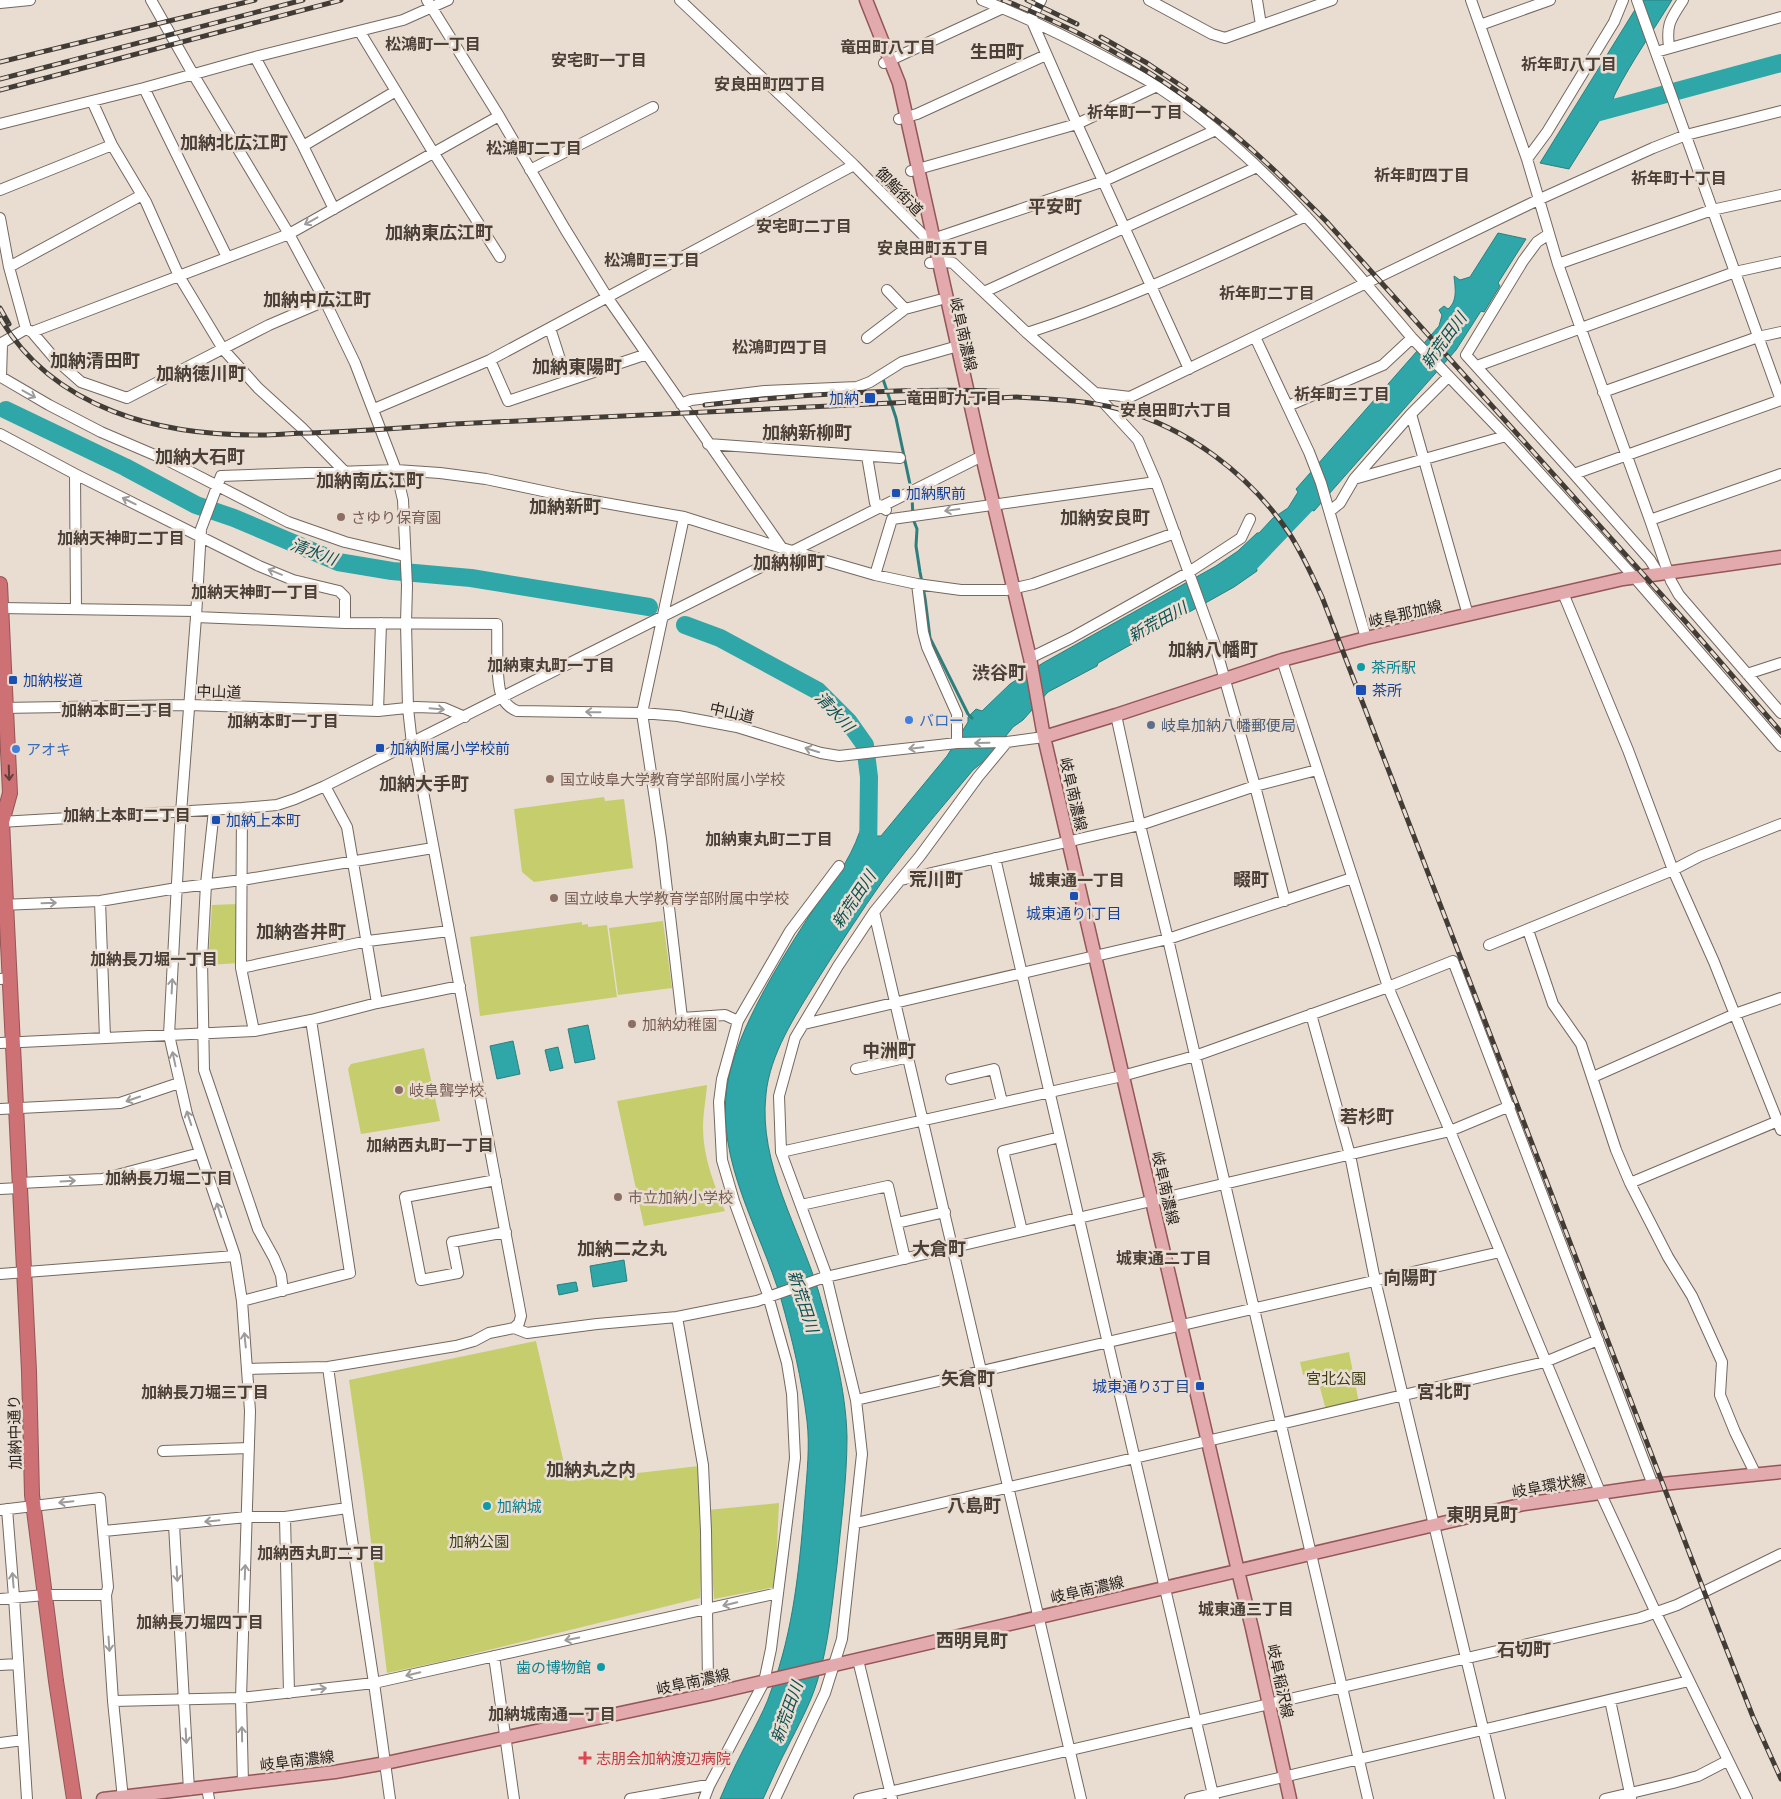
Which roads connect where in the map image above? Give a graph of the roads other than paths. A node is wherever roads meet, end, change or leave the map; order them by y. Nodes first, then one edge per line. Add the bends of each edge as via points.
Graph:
1 (30, 0) edge
2 (151, 0) edge
3 (448, 0) edge
4 (680, 0) edge
5 (858, 0) edge
6 (866, 0) edge
7 (982, 0) edge
8 (1041, 0) edge
9 (1149, 0) edge
10 (1257, 0) edge
11 (1332, 0) edge
12 (1471, 0) edge
13 (1550, 0) edge
14 (1622, 0) edge
15 (1637, 0) edge
16 (1683, 0) edge
17 (0, 3) edge
18 (429, 4) edge
19 (1003, 8) junction
20 (1781, 17) edge
21 (1031, 19) junction
22 (1261, 25) junction
23 (1480, 25) junction
24 (360, 32) junction
25 (1669, 47) junction
26 (1655, 51) junction
27 (1046, 55) junction
28 (255, 57) junction
29 (887, 61) junction
30 (193, 74) junction
31 (1157, 86) junction
32 (144, 88) junction
33 (396, 91) junction
34 (92, 100) junction
35 (653, 107) dead end
36 (1781, 111) edge
37 (499, 116) junction
38 (903, 118) junction
39 (0, 124) edge
40 (1077, 124) junction
41 (1216, 130) junction
42 (1686, 134) junction
43 (112, 145) junction
44 (303, 146) junction
45 (433, 152) junction
46 (1528, 158) junction
47 (854, 165) junction
48 (1257, 167) junction
49 (530, 170) junction
50 (915, 170) junction
51 (1104, 181) junction
52 (0, 190) edge
53 (142, 194) junction
54 (1781, 195) edge
55 (1540, 199) junction
56 (334, 209) junction
57 (1712, 210) junction
58 (1306, 216) junction
59 (0, 218) edge
60 (1125, 228) junction
61 (289, 234) junction
62 (1549, 234) junction
63 (929, 238) junction
64 (227, 257) junction
65 (500, 257) dead end
66 (1781, 262) edge
67 (934, 263) junction
68 (1558, 264) junction
69 (9, 267) junction
70 (1735, 272) junction
71 (179, 276) junction
72 (1366, 284) junction
73 (1152, 287) junction
74 (887, 290) dead end
75 (984, 292) junction
76 (608, 297) junction
77 (939, 300) junction
78 (324, 301) junction
79 (905, 309) junction
80 (550, 328) junction
81 (1580, 329) junction
82 (29, 331) junction
83 (1781, 332) edge
84 (1028, 333) junction
85 (1255, 337) junction
86 (1758, 337) junction
87 (867, 338) dead end
88 (1412, 338) junction
89 (1, 344) edge
90 (954, 347) junction
91 (223, 350) junction
92 (647, 354) junction
93 (490, 360) junction
94 (1477, 366) junction
95 (1189, 369) junction
96 (1446, 375) junction
97 (567, 381) junction
98 (1603, 392) junction
99 (1096, 393) junction
100 (1781, 400) edge
101 (681, 404) junction
102 (1288, 406) junction
103 (374, 409) junction
104 (1411, 414) junction
105 (0, 434) edge
106 (1506, 436) junction
107 (708, 444) junction
108 (1627, 455) junction
109 (867, 456) junction
110 (900, 458) dead end
111 (979, 458) junction
112 (1424, 460) junction
113 (396, 470) junction
114 (346, 472) junction
115 (75, 474) junction
116 (1574, 474) junction
117 (1781, 474) edge
118 (1354, 479) junction
119 (1156, 482) junction
120 (217, 485) junction
121 (990, 505) junction
122 (883, 507) junction
123 (1329, 508) junction
124 (684, 518) junction
125 (892, 519) junction
126 (1250, 520) dead end
127 (1650, 520) junction
128 (1175, 533) junction
129 (200, 536) junction
130 (782, 548) junction
131 (795, 551) junction
132 (1781, 557) edge
133 (405, 560) junction
134 (1663, 572) junction
135 (1190, 574) junction
136 (875, 575) junction
137 (1634, 577) junction
138 (0, 584) edge
139 (922, 585) junction
140 (1010, 589) junction
141 (1563, 593) junction
142 (0, 608) edge
143 (76, 609) junction
144 (196, 614) junction
145 (1468, 615) junction
146 (662, 618) junction
147 (345, 623) junction
148 (381, 623) junction
149 (406, 623) junction
150 (1366, 638) junction
151 (1282, 660) junction
152 (1781, 663) edge
153 (1028, 664) junction
154 (1747, 674) junction
155 (1225, 679) junction
156 (502, 698) junction
157 (189, 706) junction
158 (3, 708) edge
159 (408, 708) junction
160 (378, 711) junction
161 (642, 713) junction
162 (1781, 713) edge
163 (1116, 715) junction
164 (465, 718) junction
165 (1044, 737) junction
166 (1007, 742) junction
167 (957, 743) junction
168 (412, 744) junction
169 (1781, 746) edge
170 (1317, 770) junction
171 (325, 786) junction
172 (1255, 786) junction
173 (242, 808) junction
174 (214, 810) junction
175 (182, 812) junction
176 (1, 819) edge
177 (1781, 824) edge
178 (1140, 825) junction
179 (1068, 842) junction
180 (433, 848) junction
181 (995, 858) junction
182 (352, 862) junction
183 (839, 866) dead end
184 (1673, 870) junction
185 (1352, 878) junction
186 (242, 880) junction
187 (900, 880) junction
188 (206, 884) junction
189 (177, 888) junction
190 (100, 901) junction
191 (1285, 901) junction
192 (3, 905) edge
193 (874, 912) junction
194 (1528, 930) junction
195 (448, 931) junction
196 (1168, 939) junction
197 (368, 942) junction
198 (1489, 945) dead end
199 (1095, 957) junction
200 (241, 968) junction
201 (1021, 973) junction
202 (5, 979) edge
203 (460, 986) junction
204 (1388, 987) junction
205 (1781, 998) edge
206 (896, 1002) junction
207 (377, 1003) junction
208 (1312, 1014) junction
209 (1735, 1014) junction
210 (311, 1020) junction
211 (738, 1021) junction
212 (804, 1024) junction
213 (254, 1031) junction
214 (202, 1033) junction
215 (169, 1035) junction
216 (105, 1038) junction
217 (7, 1042) edge
218 (1195, 1056) junction
219 (909, 1057) junction
220 (856, 1069) dead end
221 (1122, 1076) junction
222 (1593, 1077) junction
223 (951, 1078) dead end
224 (179, 1083) junction
225 (1049, 1092) junction
226 (1002, 1102) junction
227 (1510, 1106) junction
228 (16, 1109) junction
229 (0, 1110) edge
230 (924, 1120) junction
231 (1779, 1126) edge
232 (1450, 1131) junction
233 (1060, 1137) junction
234 (781, 1152) junction
235 (200, 1153) junction
236 (1350, 1155) junction
237 (496, 1180) junction
238 (1630, 1183) junction
239 (1225, 1184) junction
240 (20, 1186) junction
241 (0, 1189) edge
242 (1152, 1201) junction
243 (801, 1205) junction
244 (945, 1212) junction
245 (1079, 1218) junction
246 (897, 1223) junction
247 (506, 1232) junction
248 (1022, 1232) junction
249 (953, 1248) junction
250 (1500, 1252) junction
251 (235, 1256) junction
252 (905, 1259) junction
253 (24, 1272) junction
254 (0, 1274) edge
255 (824, 1277) junction
256 (1375, 1280) junction
257 (283, 1291) junction
258 (769, 1297) junction
259 (242, 1301) junction
260 (1254, 1308) junction
261 (677, 1317) junction
262 (1181, 1325) junction
263 (514, 1328) junction
264 (1598, 1340) junction
265 (1108, 1342) junction
266 (1545, 1362) junction
267 (328, 1367) junction
268 (248, 1369) junction
269 (982, 1371) junction
270 (1403, 1395) junction
271 (856, 1400) junction
272 (1281, 1424) junction
273 (1208, 1441) junction
274 (249, 1448) junction
275 (164, 1450) dead end
276 (1135, 1458) junction
277 (1781, 1472) edge
278 (1756, 1474) junction
279 (1653, 1485) junction
280 (1009, 1487) junction
281 (1600, 1492) junction
282 (33, 1506) junction
283 (347, 1508) junction
284 (3, 1509) edge
285 (247, 1517) junction
286 (285, 1517) junction
287 (856, 1523) junction
288 (174, 1525) junction
289 (1434, 1525) junction
290 (104, 1531) junction
291 (1311, 1554) junction
292 (1781, 1554) edge
293 (1238, 1571) junction
294 (1165, 1588) junction
295 (778, 1593) junction
296 (106, 1595) junction
297 (45, 1596) junction
298 (14, 1598) junction
299 (0, 1599) edge
300 (707, 1609) junction
301 (1656, 1613) junction
302 (1039, 1617) junction
303 (494, 1656) junction
304 (1467, 1658) junction
305 (858, 1660) junction
306 (18, 1664) junction
307 (0, 1665) edge
308 (834, 1665) junction
309 (1689, 1681) junction
310 (764, 1682) junction
311 (374, 1683) junction
312 (1342, 1687) junction
313 (289, 1692) junction
314 (710, 1694) junction
315 (241, 1698) junction
316 (184, 1700) junction
317 (1610, 1700) junction
318 (113, 1701) junction
319 (1268, 1704) junction
320 (1196, 1721) junction
321 (1482, 1729) junction
322 (506, 1738) junction
323 (23, 1740) junction
324 (0, 1743) edge
325 (1070, 1750) junction
326 (1358, 1758) junction
327 (1727, 1761) junction
328 (386, 1763) junction
329 (1285, 1776) junction
330 (243, 1783) junction
331 (709, 1786) junction
332 (189, 1790) junction
333 (208, 1793) edge
334 (891, 1796) edge
335 (1214, 1796) edge
336 (1631, 1796) edge
337 (123, 1798) edge
338 (27, 1799) edge
339 (74, 1799) edge
340 (103, 1799) edge
341 (390, 1799) edge
342 (514, 1799) edge
343 (630, 1799) edge
344 (704, 1799) edge
345 (775, 1799) edge
346 (859, 1799) edge
347 (1081, 1799) edge
348 (1190, 1799) edge
349 (1290, 1799) edge
350 (1368, 1799) edge
351 (1500, 1799) edge
352 (1605, 1799) edge
353 (1747, 1799) edge

1 - 17 street
2 - 30 street
3 - 18 street
4 - 47 street, 御鮨街道
5 - 29 main road, 岐阜南濃線
6 - 29 main road, 岐阜南濃線
7 - 19 street
8 - 21 street
9 - 22 street via 1225,38
10 - 22 street
11 - 22 street
12 - 23 street
13 - 23 street
14 - 46 street via 1614,22
15 - 26 street
16 - 25 street via 1669,22
18 - 24 street via 403,20
18 - 37 street
19 - 21 street
19 - 29 street
20 - 25 street
21 - 27 street
21 - 31 street
23 - 46 street
24 - 28 street
24 - 33 street
25 - 26 street
26 - 42 street
27 - 38 street
27 - 40 street
28 - 30 street
28 - 44 street
29 - 38 main road, 岐阜南濃線
30 - 32 street
30 - 61 street
31 - 40 street
31 - 41 street
32 - 34 street
32 - 64 street
33 - 44 street
33 - 45 street
34 - 39 street
34 - 43 street
35 - 49 street
36 - 42 street
37 - 45 street
37 - 49 street
38 - 50 main road, 岐阜南濃線
40 - 50 street
40 - 51 street
41 - 48 street
41 - 51 street
42 - 55 street
42 - 57 street
43 - 52 street
43 - 53 street
44 - 56 street
45 - 56 street
45 - 65 street
46 - 55 street
47 - 63 street, 御鮨街道
47 - 76 street
48 - 58 street
48 - 60 street
49 - 76 street
50 - 63 main road, 岐阜南濃線
51 - 60 street
51 - 63 street
53 - 69 street
53 - 71 street
54 - 57 street
55 - 62 street
55 - 72 street
56 -> 61 street
57 - 68 street
57 - 70 street
58 - 72 street
58 - 73 street
59 - 69 street
60 - 73 street
60 - 75 street
61 - 64 street
61 - 78 street
62 - 68 street
62 - 94 street via 1538,242 1524,261 1466,355
63 - 67 main road, 岐阜南濃線
64 - 71 street
66 - 70 street
67 - 75 street via 953,263
67 - 77 main road, 岐阜南濃線
67 - 90 main road, 岐阜南濃線
68 - 81 street
69 - 82 street
70 - 81 street
70 - 86 street
71 - 82 street
71 - 91 street
72 - 85 street
72 - 88 street
73 - 84 street
73 - 95 street
74 - 79 street
75 - 84 street
76 - 80 street
76 - 92 street
77 - 79 street
77 - 90 main road, 岐阜南濃線
78 - 91 street
78 - 103 street
79 - 87 street
80 - 93 street
80 - 97 street
81 - 94 street
81 - 98 street
82 - 89 street
82 - 91 street via 81,382 127,398
83 - 86 street
84 - 99 street
85 - 95 street
85 - 102 street
86 - 98 street
86 - 100 street
88 - 96 street
88 - 102 street via 1383,365
89 -> 120 street via 1,377 4,380 101,432
90 - 101 street via 902,362 857,387 764,391
90 - 111 main road, 岐阜南濃線
91 - 114 street
92 - 97 street
92 - 101 street
93 - 97 street via 508,401
93 - 103 street
94 - 116 street
95 - 99 street via 1130,397
96 - 104 street
96 - 106 street
98 - 108 street
99 - 119 street via 1138,440
100 - 108 street
101 - 107 street
102 - 123 street
103 - 113 street
104 - 112 street
104 - 118 street
105 - 115 street
106 - 112 street
106 - 137 street
107 - 109 street
107 - 130 street
108 - 116 street
108 - 127 street
109 - 110 street
109 - 122 street via 875,503
111 - 121 main road, 岐阜南濃線
111 - 122 street
112 - 118 street
112 - 145 street
113 - 114 street
113 - 124 street via 486,478
113 - 133 street via 403,500
114 - 120 street via 221,476
129 -> 115 street
115 - 143 street
116 - 134 street
117 - 127 street
118 - 123 street via 1340,503
119 - 121 street
119 - 128 street
120 - 129 street
120 - 133 street via 288,522
121 -> 125 street
121 - 140 main road, 岐阜南濃線
122 - 125 street
122 - 131 street
123 - 150 street
124 - 130 street
124 - 146 street
125 - 136 street
126 - 135 street via 1241,538
127 - 134 street
128 - 135 street
128 - 140 street via 1033,584
129 - 144 street
147 -> 129 street via 345,597 340,592 293,580
130 - 131 street
131 - 136 street
131 - 146 street
132 - 134 main road, 岐阜那加線
133 - 149 street
134 - 137 main road, 岐阜那加線
134 - 154 street
135 - 153 street
135 - 155 street
136 - 139 street
137 - 141 main road, 岐阜那加線
137 - 169 street
138 - 142 highway, 加納中通り
139 - 140 street via 961,590
139 - 167 street via 923,632 957,714
140 - 153 main road, 岐阜南濃線
141 - 145 main road, 岐阜那加線
141 - 184 street
142 - 143 street
142 - 158 highway, 加納中通り
143 - 144 street
144 - 147 street
144 - 157 street
145 - 150 main road, 岐阜那加線
146 - 156 street
146 - 161 street
147 - 148 street
148 - 149 street
148 - 160 street
149 - 156 street via 498,624
149 - 159 street
150 - 151 main road, 岐阜那加線
151 - 155 main road, 岐阜那加線
151 - 170 street
152 - 154 street
153 - 165 main road, 岐阜南濃線
154 - 162 street
155 - 163 main road, 岐阜那加線
155 - 172 street
161 -> 156 street, 中山道 via 517,711
156 - 164 street
157 - 158 street, 中山道
157 - 160 street, 中山道
157 - 175 street
158 -> 176 highway, 加納中通り via 10,793
159 - 160 street, 中山道
159 -> 164 street, 中山道 via 444,708
159 - 168 street
167 -> 161 street, 中山道 via 839,756 737,727
161 - 211 street via 682,1018 726,1016
163 - 165 main road, 岐阜那加線
163 - 178 street
164 - 168 street
165 - 166 street, 中山道
165 - 179 main road, 岐阜南濃線
166 -> 167 street, 中山道
166 - 187 street
168 - 171 street
168 - 180 street via 418,758
170 - 172 street
170 - 185 street
171 - 173 street via 277,805
171 - 182 street via 347,827
172 - 178 street
172 - 191 street
173 - 174 street
173 - 186 street
174 - 175 street
174 - 188 street
175 - 176 street
175 - 189 street
176 - 192 highway, 加納中通り
177 - 184 street
178 - 179 street
178 - 196 street
179 - 181 street
179 - 199 main road, 岐阜南濃線
180 - 182 street
180 - 195 street
181 - 187 street
181 - 201 street
182 - 186 street
182 - 197 street
183 - 211 street via 790,931
184 - 194 street
184 - 209 street
185 - 191 street
185 - 204 street
186 - 188 street
186 - 200 street
187 - 193 street
188 - 189 street
188 - 214 street
189 - 190 street
215 -> 189 street
192 -> 190 street
190 - 216 street
191 - 196 street
192 - 202 highway, 加納中通り
193 - 206 street
193 - 212 street
194 - 198 street
194 - 222 street via 1554,1004 1582,1044
195 - 197 street
195 - 203 street
196 - 199 street
196 - 218 street
197 - 200 street
197 - 207 street
199 - 201 street
199 - 221 main road, 岐阜南濃線
200 - 213 street
201 - 206 street
201 - 225 street
202 - 217 highway, 加納中通り
203 - 207 street
203 - 237 street
204 - 208 street
204 - 227 street via 1453,961
204 - 232 street
205 - 209 street
206 - 212 street
206 - 219 street
207 - 210 street
208 - 218 street
208 - 236 street
209 - 222 street
209 - 231 street
210 - 213 street
210 - 257 street via 350,1273
211 - 258 street via 719,1102 722,1160
212 - 234 street via 795,1038 779,1096
213 - 214 street
214 - 215 street
214 - 257 street via 204,1070 258,1229 281,1275
215 - 216 street
224 -> 215 street
216 - 217 street
217 - 228 highway, 加納中通り
218 - 221 street
218 - 239 street
219 - 220 street
219 - 230 street
221 - 225 street
221 - 242 main road, 岐阜南濃線
222 - 238 street
223 - 226 street via 994,1068
224 -> 228 street via 120,1103
235 -> 224 street
225 - 226 street
225 - 233 street
226 - 230 street
227 - 232 street
227 - 264 street
228 - 229 street
228 - 240 highway, 加納中通り
230 - 234 street
230 - 244 street
231 - 238 street
232 - 236 street
232 - 250 street
233 - 245 street
233 - 248 street via 1003,1152
234 - 243 street
240 -> 235 street via 102,1179
251 -> 235 street
236 - 239 street
236 - 256 street
237 - 247 street
237 - 247 street via 405,1198 421,1280 458,1273 452,1242
238 - 278 street via 1708,1329 1722,1362 1720,1395
239 - 242 street
239 - 260 street
240 - 241 street
240 - 253 highway, 加納中通り
242 - 245 street
242 - 262 main road, 岐阜南濃線
243 - 246 street via 888,1186
243 - 255 street
244 - 246 street
244 - 249 street
245 - 248 street
245 - 265 street
246 - 252 street
247 - 263 street via 522,1316
248 - 249 street
249 - 252 street
249 - 269 street
250 - 256 street
250 - 266 street
251 - 253 street
251 - 259 street
252 - 255 street
253 - 254 street
253 - 282 highway, 加納中通り
255 - 258 street
255 - 271 street
256 - 260 street
256 - 270 street
257 - 259 street
258 - 261 street
258 - 295 street via 787,1363 795,1450
268 -> 259 street
260 - 262 street
260 - 272 street
261 - 263 street via 527,1333
261 - 300 street via 703,1465
262 - 265 street
262 - 273 main road, 岐阜南濃線
263 - 267 street via 489,1333 456,1346
264 - 266 street
264 - 279 street
265 - 269 street
265 - 276 street
266 - 270 street
266 - 281 street
267 - 268 street
267 - 283 street
268 - 274 street
269 - 271 street
269 - 280 street
270 - 272 street
270 - 289 street
271 - 287 street via 862,1454
272 - 273 street
272 - 291 street
273 - 276 street
273 - 293 main road, 岐阜南濃線
274 - 275 street
274 - 285 street
276 - 280 street
276 - 294 street
277 - 278 main road, 岐阜環状線
278 - 279 main road, 岐阜環状線
279 - 281 main road, 岐阜環状線
280 - 287 street
280 - 302 street
281 - 289 main road, 岐阜環状線 via 1524,1504
281 - 301 street
282 - 284 street
290 -> 282 street via 100,1498
282 - 297 highway, 加納中通り
283 - 286 street
283 - 311 street
298 -> 284 street
285 - 286 street
285 -> 288 street
315 -> 285 street
286 - 313 street
287 - 308 street via 842,1640
288 - 290 street
288 -> 316 street
289 - 291 main road, 岐阜環状線
289 - 304 street
290 - 296 street
291 - 293 main road, 岐阜環状線
291 - 312 street
292 - 301 street
293 - 294 main road, 岐阜南濃線
293 - 319 main road, 岐阜稲沢線
294 - 302 main road, 岐阜南濃線
294 - 320 street
295 -> 300 street
295 - 310 street
296 - 297 street
296 -> 318 street
297 - 298 street
297 - 339 highway, 加納中通り
298 - 299 street
298 - 306 street
300 -> 303 street
300 - 314 street
301 - 304 street
301 - 309 street
302 - 305 main road, 岐阜南濃線
302 - 325 street
303 -> 311 street
303 - 322 street
304 - 312 street
304 - 321 street
305 - 308 main road, 岐阜南濃線
305 - 334 street
306 - 307 street
306 - 323 street
308 - 310 main road, 岐阜南濃線
308 - 345 street via 825,1693
309 - 317 street
309 - 327 street
310 - 314 main road, 岐阜南濃線
310 - 331 street
313 -> 311 street
311 - 328 street
312 - 319 street
312 - 326 street
313 - 315 street
314 - 322 main road, 岐阜南濃線
315 - 316 street
330 -> 315 street
316 - 318 street
316 -> 332 street
317 - 321 street
317 - 336 street
318 - 337 street
319 - 320 street
319 - 329 main road, 岐阜稲沢線
320 - 325 street
320 - 335 street
321 - 326 street
321 - 351 street
322 - 328 main road, 岐阜南濃線
322 - 342 street
323 - 324 street
323 - 338 street
325 - 334 street
325 - 347 street
326 - 329 street
326 - 350 street
327 - 336 street via 1698,1776
327 - 353 street
328 - 330 main road, 岐阜南濃線
328 - 341 street
329 - 335 street
329 - 349 main road, 岐阜稲沢線
330 - 333 main road, 岐阜南濃線
331 - 343 street
331 - 344 street
332 - 333 main road, 岐阜南濃線
332 - 337 main road, 岐阜南濃線
334 - 346 street
335 - 348 street
336 - 352 street
337 - 340 main road, 岐阜南濃線

